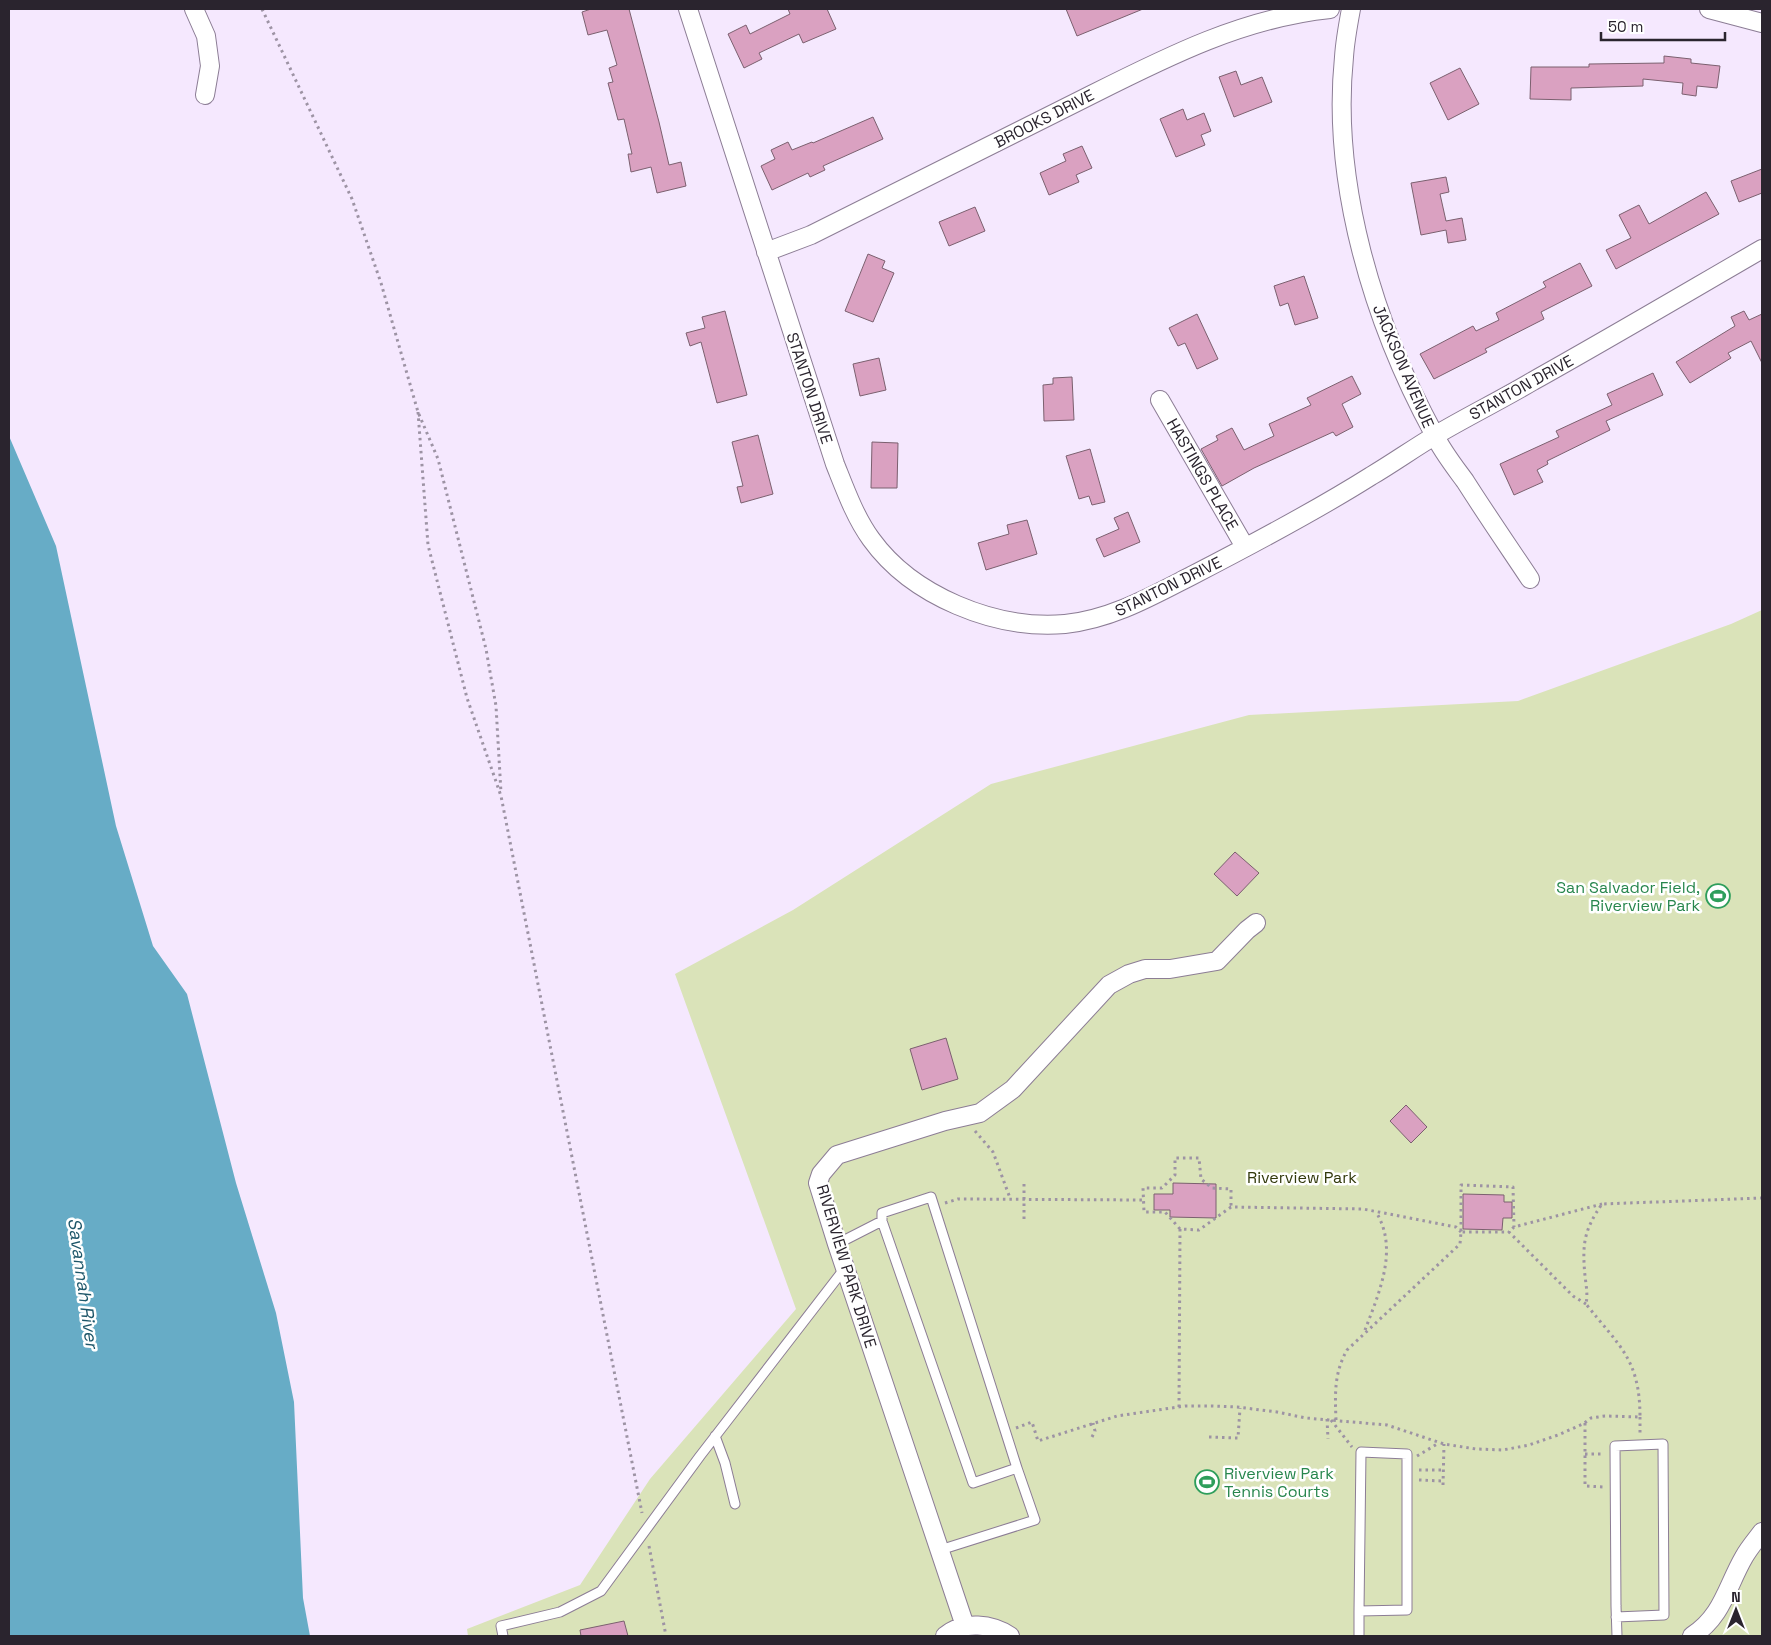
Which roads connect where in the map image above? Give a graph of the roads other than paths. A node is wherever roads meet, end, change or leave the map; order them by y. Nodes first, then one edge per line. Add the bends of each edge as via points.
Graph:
1 (194, 9) edge
2 (688, 9) edge
3 (1330, 9) edge
4 (1351, 9) edge
5 (1709, 9) edge
6 (1762, 23) edge
7 (205, 95) dead end
8 (1762, 249) edge
9 (766, 252) junction
10 (1160, 400) dead end
11 (1434, 436) junction
12 (1245, 547) junction
13 (1530, 579) dead end
14 (1256, 923) dead end
15 (882, 1221) junction
16 (837, 1244) junction
17 (845, 1268) junction
18 (715, 1436) junction
19 (1017, 1468) junction
20 (735, 1504) dead end
21 (1762, 1532) edge
22 (940, 1550) junction
23 (1359, 1611) junction
24 (1616, 1616) junction
25 (965, 1626) junction
26 (502, 1636) edge
27 (946, 1636) edge
28 (1010, 1636) edge
29 (1359, 1636) edge
30 (1617, 1636) edge
31 (1692, 1636) edge

1 - 7 street via 206,36 210,66
2 - 9 street, STANTON DRIVE
3 - 9 street, BROOKS DRIVE via 1255,24 1181,50 811,235
4 - 11 street, JACKSON AVENUE via 1342,97 1349,190 1360,246 1380,315
5 - 6 street
8 - 11 street, STANTON DRIVE
9 - 12 street, STANTON DRIVE via 835,464 853,507 870,538 890,560 924,588 964,607 1009,621 1066,624 1131,606
10 - 12 street, HASTINGS PLACE
11 - 12 street, STANTON DRIVE via 1370,477
11 - 13 street, JACKSON AVENUE
14 - 16 street, RIVERVIEW PARK DRIVE via 1218,961 1170,969 1145,969 1109,985 1013,1088 980,1113 837,1155 820,1174 818,1183
15 - 16 lane
15 - 19 lane via 973,1483
15 - 19 lane via 882,1213 931,1197
16 - 17 street, RIVERVIEW PARK DRIVE
17 - 18 lane
17 - 22 street, RIVERVIEW PARK DRIVE
18 - 20 lane
18 - 26 lane via 601,1591 560,1612 501,1626
19 - 22 lane via 1035,1520
21 - 31 street via 1744,1557 1718,1611
22 - 25 street, RIVERVIEW PARK DRIVE
23 - 23 lane via 1361,1452 1407,1454 1408,1610
23 - 29 lane
24 - 24 lane via 1664,1615 1664,1444 1615,1446
24 - 30 lane
25 - 27 street
25 - 28 street via 983,1625

